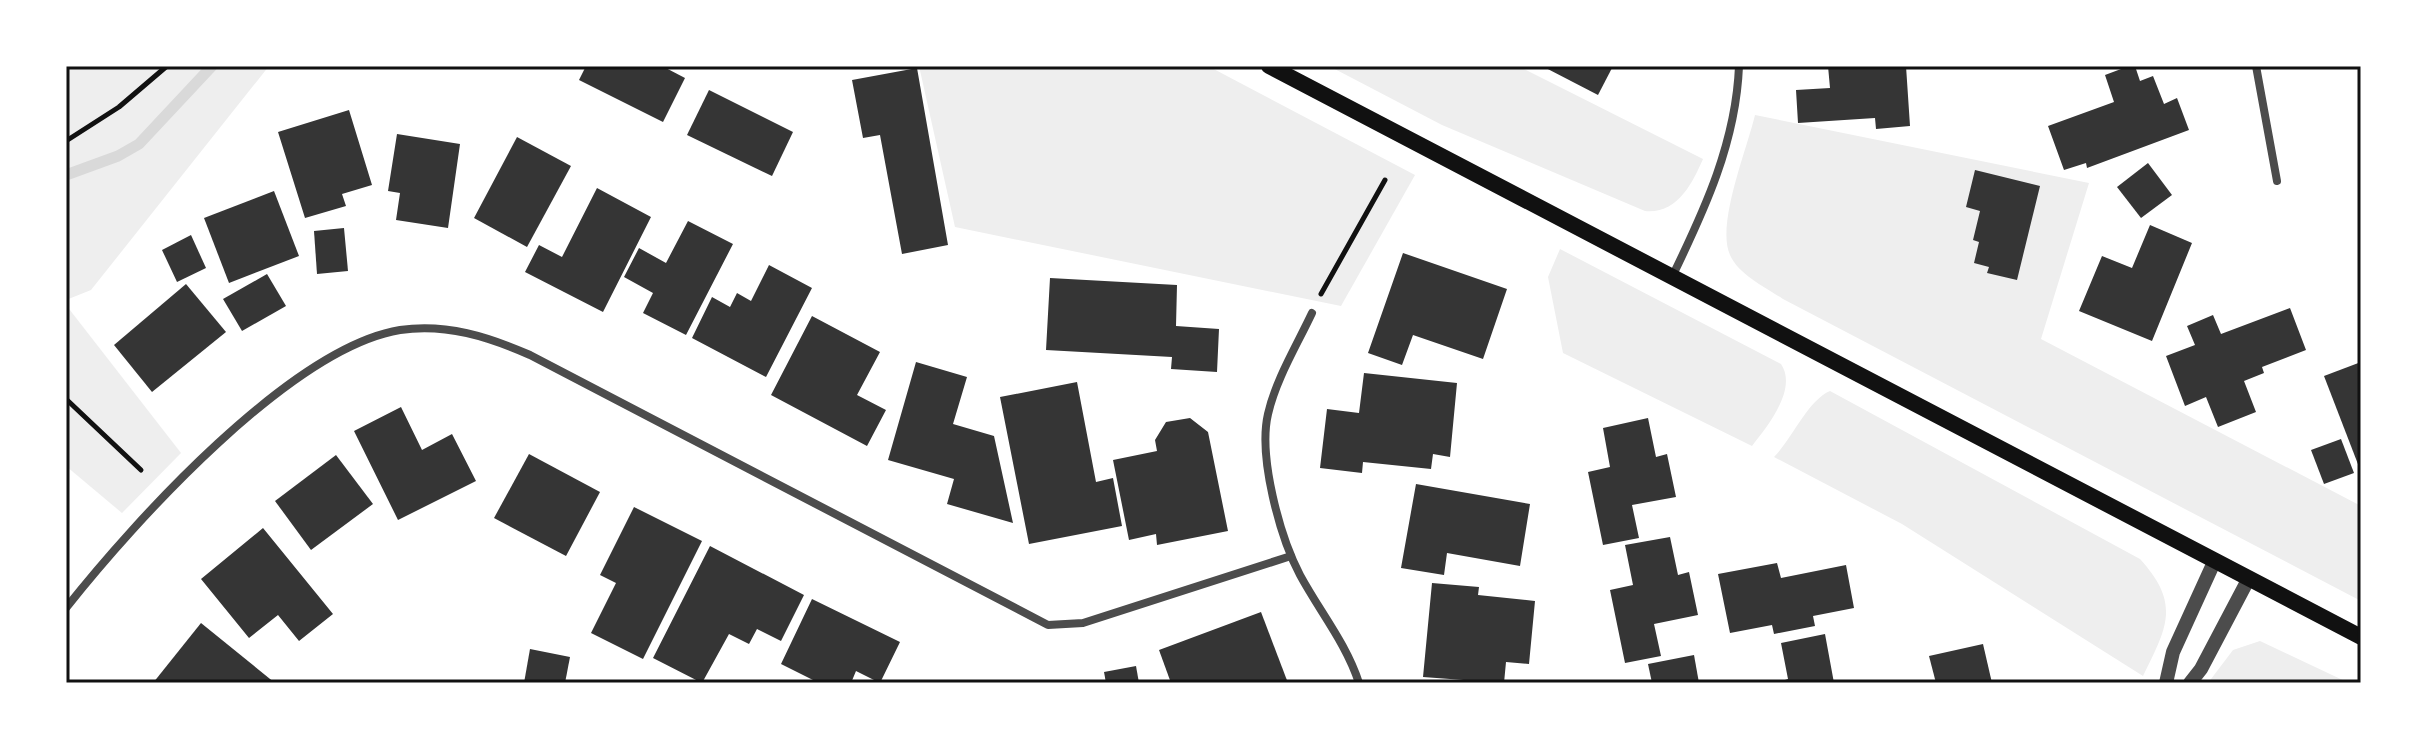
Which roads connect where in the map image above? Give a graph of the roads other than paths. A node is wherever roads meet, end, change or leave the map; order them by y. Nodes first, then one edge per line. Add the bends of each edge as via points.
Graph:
1 (1269, 66) edge
2 (1739, 66) edge
3 (2256, 66) edge
4 (2277, 181) dead end
5 (1672, 277) junction
6 (1312, 313) road end
7 (1291, 556) junction
8 (2215, 560) junction
9 (2249, 578) junction
10 (66, 608) edge
11 (2361, 637) edge
12 (1359, 683) edge
13 (2166, 683) edge
14 (2190, 683) edge

1 - 5 main road
2 - 5 street via 1723,160
3 - 4 street
5 - 8 main road
6 - 7 street via 1267,418 1267,463
7 - 10 street via 1083,623 1048,625 530,355 473,333 415,330 343,349 255,413 166,493
7 - 12 street
8 - 9 main road
8 - 13 street via 2173,652
9 - 11 main road
9 - 14 street

